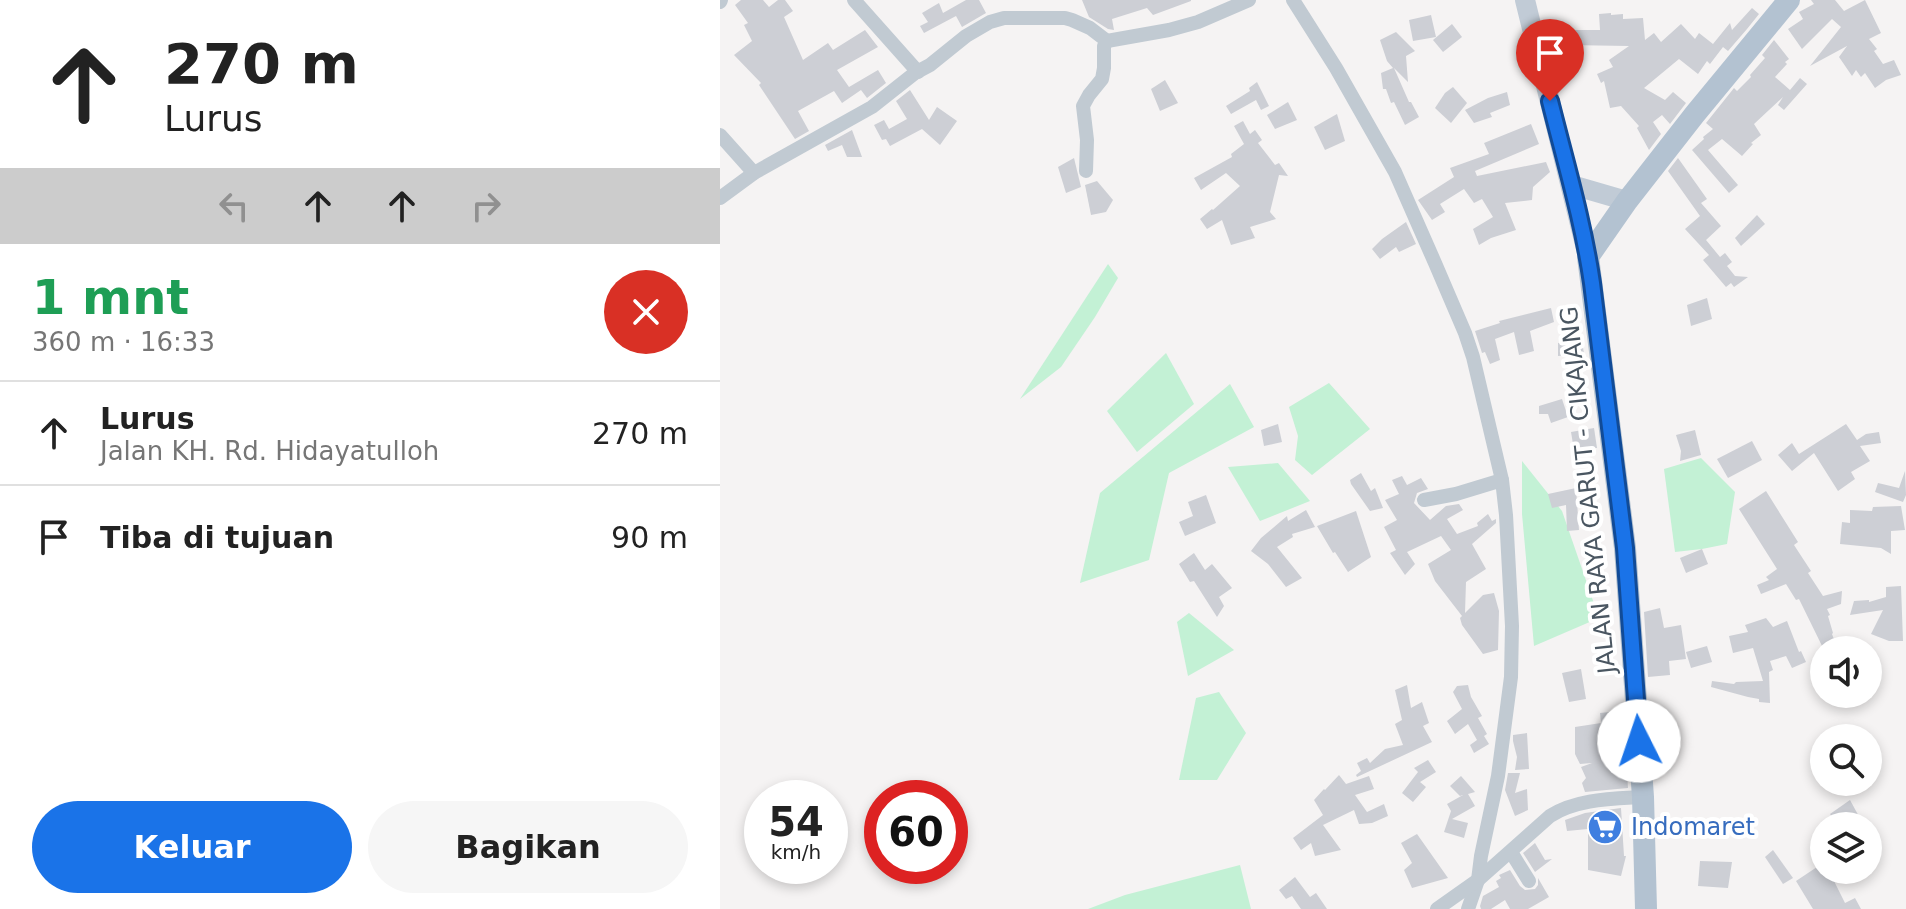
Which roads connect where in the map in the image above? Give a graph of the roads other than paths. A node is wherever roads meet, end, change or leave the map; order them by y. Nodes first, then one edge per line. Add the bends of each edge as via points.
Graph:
1 (854, 0) edge
2 (1249, 0) edge
3 (1293, 0) edge
4 (1789, 0) edge
5 (1525, 2) edge
6 (1107, 41) junction
7 (918, 72) junction
8 (720, 135) edge
9 (1086, 171) dead end
10 (754, 173) junction
11 (1572, 185) junction
12 (720, 198) edge
13 (1627, 201) junction
14 (1588, 257) junction
15 (1502, 480) junction
16 (1424, 500) dead end
17 (1643, 797) junction
18 (1511, 852) junction
19 (1478, 880) junction
20 (1529, 881) dead end
21 (1437, 909) edge
22 (1468, 909) edge
23 (1646, 909) edge

1 - 7 street
2 - 6 street via 1198,22
3 - 15 street via 1395,172 1435,263 1469,345
4 - 13 main road
5 - 11 main road
6 - 7 street via 1072,20 1004,18 975,30
6 - 9 street via 1102,79 1083,106
7 - 10 street via 872,107
8 - 10 street
10 - 12 street
11 - 13 main road
11 - 14 main road
13 - 14 main road
14 - 17 main road, JALAN RAYA GARUT - CIKAJANG via 1625,548
15 - 16 street
15 - 19 street via 1511,677
17 - 18 street via 1563,808
17 - 23 main road, JALAN RAYA GARUT - CIKAJANG
18 - 19 street
18 - 20 street
19 - 21 street
19 - 22 street

